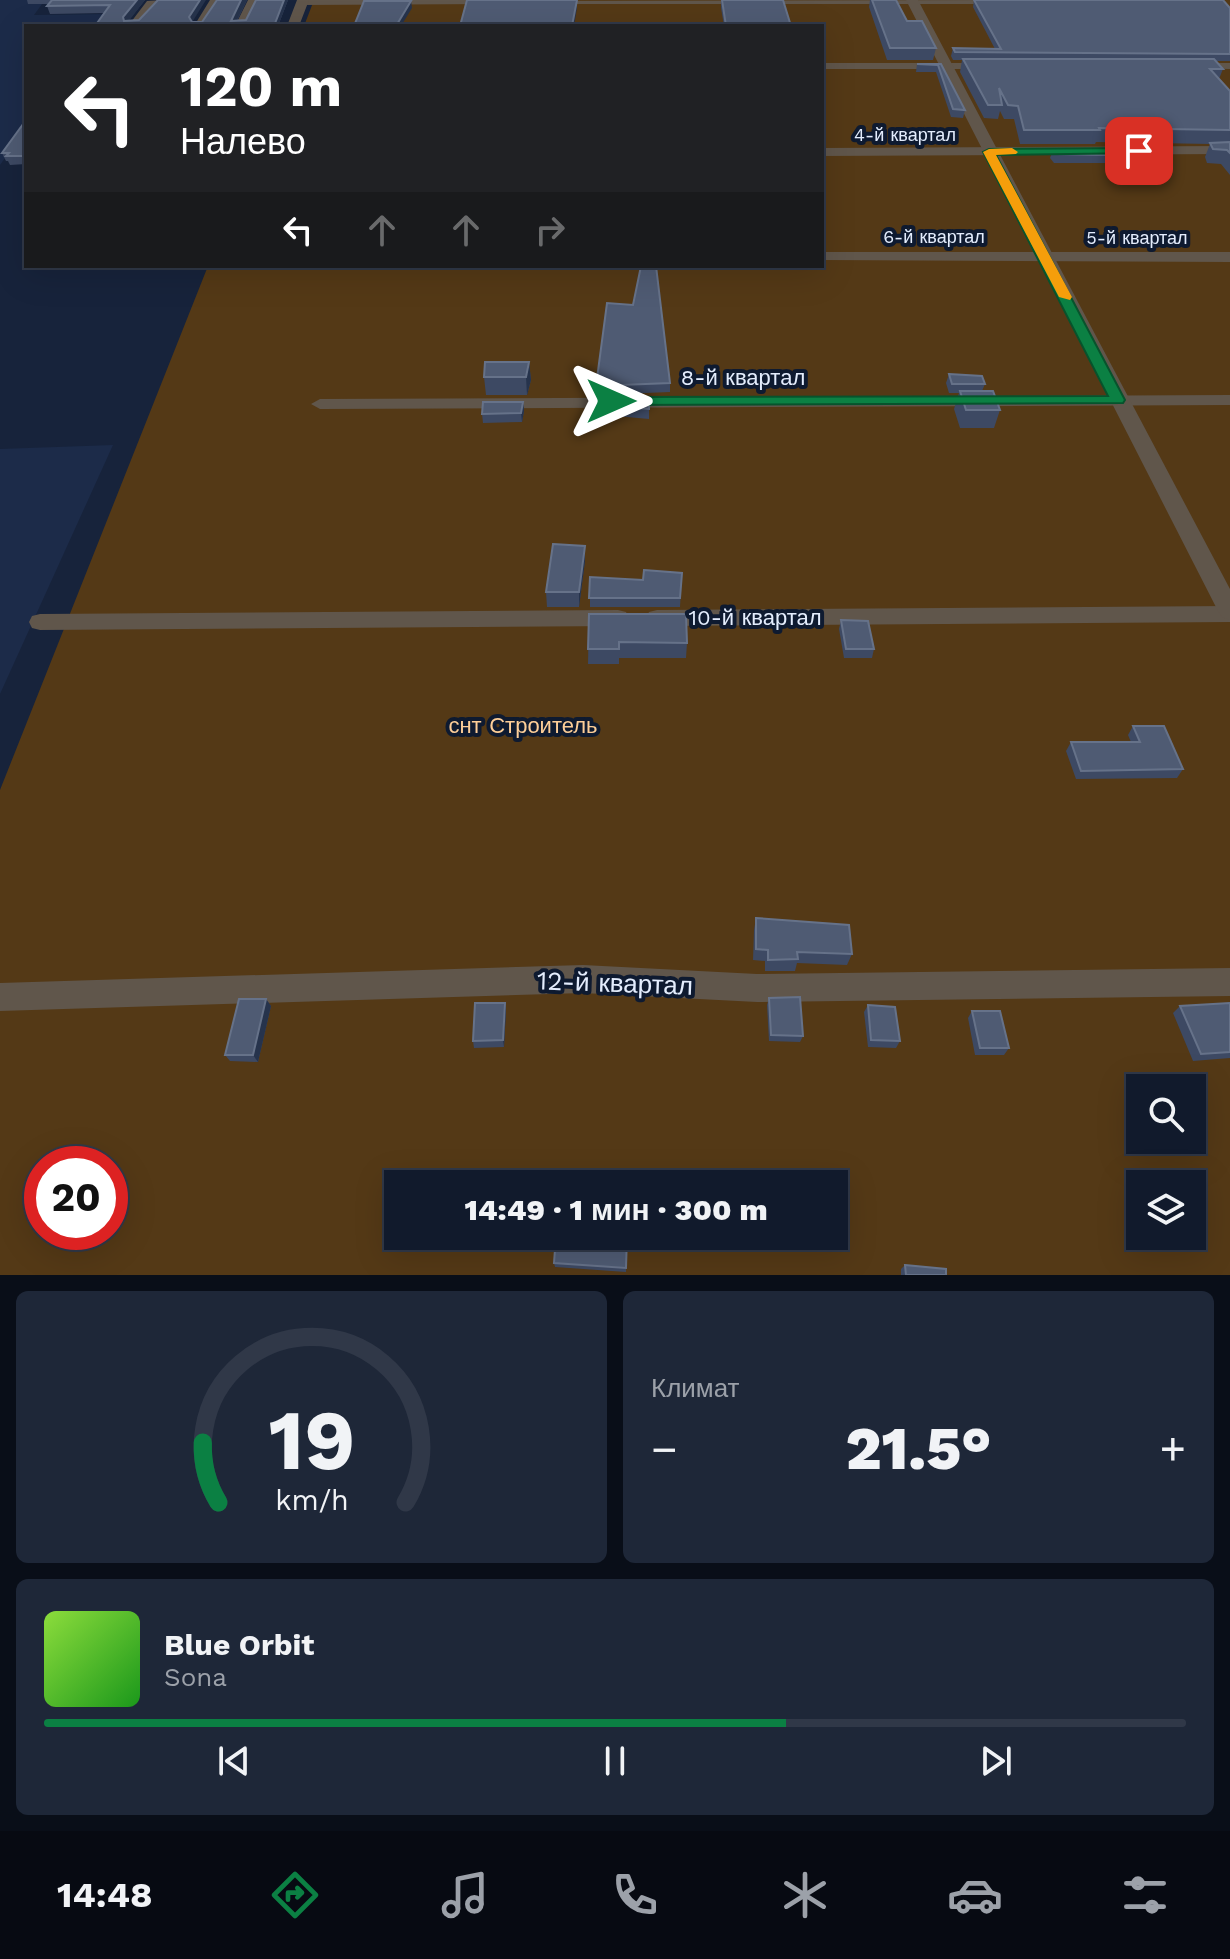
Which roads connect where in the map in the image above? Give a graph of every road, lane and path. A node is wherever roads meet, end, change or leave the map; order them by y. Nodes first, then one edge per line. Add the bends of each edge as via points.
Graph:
1 (158, 0) edge
2 (215, 0) edge
3 (253, 0) edge
4 (912, 0) edge
5 (303, 1) edge
6 (506, 1) edge
7 (537, 1) edge
8 (1018, 1) edge
9 (135, 24) edge
10 (200, 24) edge
11 (241, 24) edge
12 (294, 24) edge
13 (945, 65) junction
14 (824, 66) edge
15 (1002, 66) edge
16 (1184, 66) edge
17 (1230, 66) edge
18 (1230, 150) edge
19 (824, 152) edge
20 (989, 152) junction
21 (824, 256) edge
22 (1045, 257) junction
23 (1230, 257) edge
24 (1117, 400) junction
25 (1230, 400) edge
26 (320, 404) dead end
27 (1230, 613) edge
28 (40, 622) dead end
29 (1230, 982) edge
30 (0, 997) edge

1 - 9 lane
2 - 10 lane
3 - 11 lane
4 - 7 lane
4 - 8 lane
4 - 13 street
5 - 6 lane
5 - 12 street
13 - 14 lane
13 - 15 lane
13 - 20 street
16 - 17 lane
18 - 20 lane, 4-й квартал
19 - 20 lane, 4-й квартал
20 - 22 street
21 - 22 lane, 6-й квартал
22 - 23 lane, 5-й квартал
22 - 24 street
24 - 25 lane, 8-й квартал
24 - 26 lane, 8-й квартал
24 - 27 street
27 - 28 lane, 10-й квартал
29 - 30 lane, 12-й квартал via 757,988 583,979

